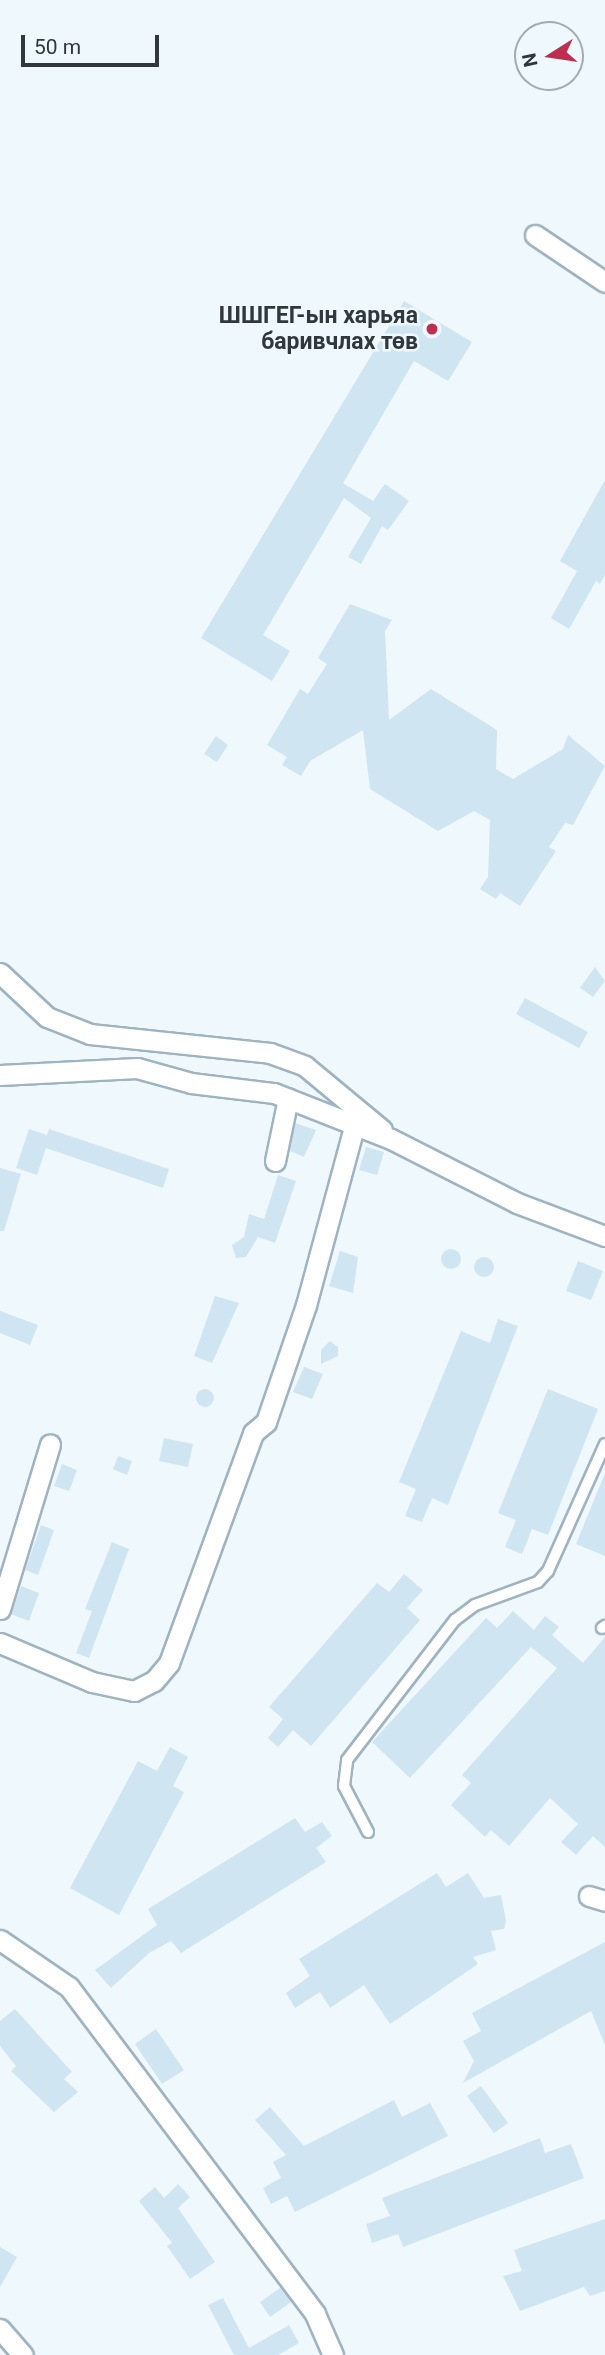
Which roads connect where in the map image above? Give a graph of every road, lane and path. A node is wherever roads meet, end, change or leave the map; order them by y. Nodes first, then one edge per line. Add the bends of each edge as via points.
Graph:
1 (535, 235) dead end
2 (605, 282) edge
3 (0, 972) edge
4 (0, 1075) edge
5 (288, 1098) junction
6 (355, 1124) junction
7 (391, 1139) junction
8 (275, 1161) dead end
9 (605, 1236) edge
10 (50, 1444) dead end
11 (605, 1444) edge
12 (0, 1609) edge
13 (0, 1643) edge
14 (368, 1832) dead end
15 (0, 1940) edge
16 (0, 2329) edge
17 (23, 2355) edge
18 (333, 2355) edge

1 - 2 street
3 - 7 street via 47,1017 90,1034 270,1053 305,1066
4 - 5 street via 137,1068 191,1083
5 - 6 street
5 - 8 street
6 - 7 street
6 - 13 street via 306,1305 266,1422 253,1433 169,1663 154,1681 134,1691 92,1682
7 - 9 street via 517,1203
10 - 12 street
11 - 14 lane via 548,1571 538,1582 475,1605 455,1620 347,1760 344,1786
15 - 18 street via 69,1987 315,2314
16 - 17 street

